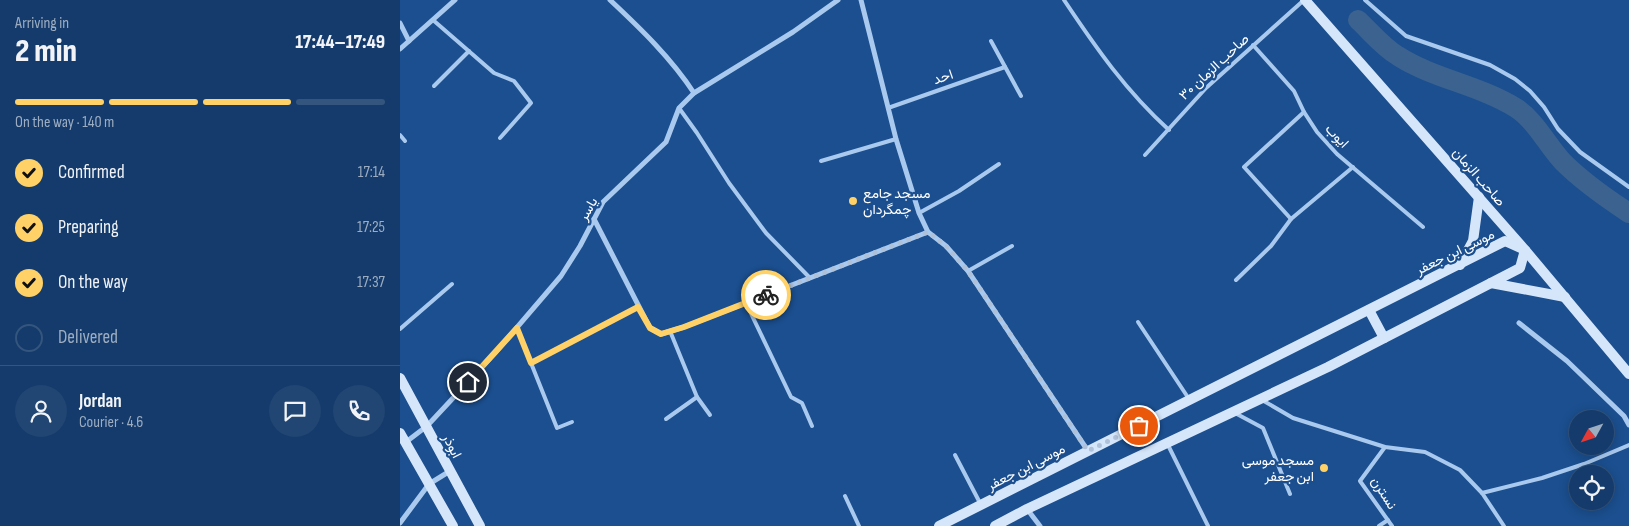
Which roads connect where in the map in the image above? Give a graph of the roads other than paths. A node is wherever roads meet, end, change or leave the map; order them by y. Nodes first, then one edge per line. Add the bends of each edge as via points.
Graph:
1 (455, 0) edge
2 (610, 0) edge
3 (838, 0) edge
4 (862, 0) edge
5 (1064, 0) edge
6 (1304, 0) edge
7 (1365, 0) edge
8 (433, 20) junction
9 (400, 22) edge
10 (409, 41) junction
11 (991, 41) dead end
12 (1253, 45) junction
13 (400, 49) edge
14 (469, 51) junction
15 (1005, 67) junction
16 (434, 86) dead end
17 (694, 93) junction
18 (1021, 96) dead end
19 (679, 108) junction
20 (888, 108) junction
21 (1304, 112) junction
22 (1169, 130) junction
23 (400, 135) edge
24 (500, 138) dead end
25 (896, 138) junction
26 (405, 141) dead end
27 (1145, 155) dead end
28 (821, 162) dead end
29 (999, 164) dead end
30 (1353, 167) junction
31 (1629, 187) edge
32 (1479, 198) junction
33 (919, 213) junction
34 (594, 219) junction
35 (1292, 219) junction
36 (1423, 227) dead end
37 (928, 232) junction
38 (1012, 246) dead end
39 (1525, 250) junction
40 (1460, 265) junction
41 (968, 271) junction
42 (810, 278) junction
43 (1236, 280) dead end
44 (1491, 283) junction
45 (452, 284) dead end
46 (1564, 297) junction
47 (746, 303) junction
48 (638, 307) junction
49 (1369, 310) junction
50 (1138, 322) dead end
51 (1519, 323) dead end
52 (517, 328) junction
53 (400, 329) edge
54 (670, 331) junction
55 (1384, 338) junction
56 (531, 363) junction
57 (1629, 374) edge
58 (400, 378) edge
59 (697, 397) junction
60 (1260, 399) junction
61 (1190, 400) junction
62 (1233, 412) junction
63 (710, 415) dead end
64 (666, 419) dead end
65 (572, 422) dead end
66 (1629, 425) edge
67 (427, 426) junction
68 (812, 426) dead end
69 (400, 432) edge
70 (406, 442) junction
71 (1167, 443) junction
72 (1629, 445) edge
73 (1385, 447) junction
74 (1088, 451) junction
75 (955, 455) dead end
76 (450, 471) junction
77 (429, 484) junction
78 (1482, 493) junction
79 (1290, 494) dead end
80 (845, 496) dead end
81 (981, 505) junction
82 (1027, 509) junction
83 (1388, 520) junction
84 (400, 523) edge
85 (453, 526) edge
86 (480, 526) edge
87 (859, 526) edge
88 (939, 526) edge
89 (995, 526) edge
90 (1040, 526) edge
91 (1208, 526) edge
92 (1379, 526) edge
93 (1392, 526) edge
94 (1504, 526) edge

1 - 8 street
2 - 17 street via 647,34
3 - 17 street, یاسر
4 - 20 street
5 - 22 lane via 1126,87
6 - 12 lane, صاحب الزمان ۳۰
6 - 32 street, صاحب الزمان
7 - 31 lane via 1406,36 1490,65 1515,79 1539,102 1580,152
8 - 10 street
8 - 14 lane
9 - 10 street
10 - 13 street
11 - 15 lane
12 - 21 lane, ایوب via 1294,91
12 - 22 lane, صاحب الزمان ۳۰ via 1206,88
14 - 16 lane
14 - 24 lane via 494,73 514,80 532,102
15 - 18 lane
15 - 20 lane, احد
17 - 19 street, یاسر
19 - 34 street, یاسر via 666,142 603,202
19 - 42 lane via 766,233
20 - 25 street
21 - 30 lane, ایوب via 1317,132
21 - 35 lane via 1244,167
22 - 27 lane, صاحب الزمان ۳۰
23 - 26 lane
25 - 28 lane
25 - 33 street
29 - 33 lane
30 - 35 lane
30 - 36 lane, ایوب
32 - 39 street, صاحب الزمان
32 - 40 street via 1473,241
33 - 37 street
34 - 48 street
34 - 52 street, یاسر via 561,276
35 - 43 lane via 1271,246
37 - 41 street via 946,246
37 - 42 street
38 - 41 lane
39 - 40 street, موسی ابن جعفر via 1505,242
39 - 44 street via 1520,268
39 - 46 street, صاحب الزمان
40 - 49 street, موسی ابن جعفر
41 - 74 street
42 - 47 street
44 - 46 street
44 - 55 street
45 - 53 lane
46 - 57 street, صاحب الزمان
47 - 54 street
47 - 68 lane via 790,397 802,403
48 - 54 street via 650,328 661,334
48 - 56 lane
49 - 55 street
49 - 61 street, موسی ابن جعفر
50 - 61 lane
51 - 66 street via 1567,361 1624,416
52 - 56 lane
52 - 67 street, یاسر
54 - 59 lane
55 - 60 street
56 - 65 lane via 557,428
58 - 67 street, ابوذر
59 - 63 lane
59 - 64 lane
60 - 62 street
60 - 73 lane via 1293,418
61 - 74 street, موسی ابن جعفر
62 - 71 street
62 - 79 lane via 1263,428
67 - 70 street, یاسر
67 - 76 street, ابوذر
69 - 70 street
70 - 77 street
71 - 82 street
71 - 91 lane
72 - 78 lane via 1542,478
73 - 78 lane via 1425,452 1460,470
73 - 83 lane, نسترن via 1360,481
74 - 81 street, موسی ابن جعفر
75 - 81 lane
76 - 77 street
76 - 86 street, ابوذر
77 - 84 street
77 - 85 street
78 - 94 lane
80 - 87 lane
81 - 88 street, موسی ابن جعفر
82 - 89 street
82 - 90 street
83 - 92 lane
83 - 93 lane, نسترن

